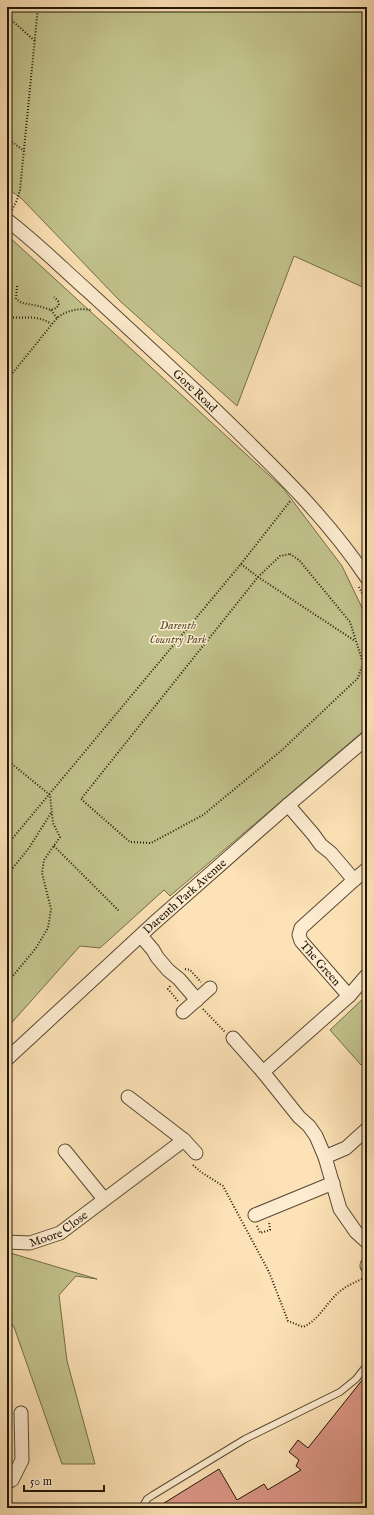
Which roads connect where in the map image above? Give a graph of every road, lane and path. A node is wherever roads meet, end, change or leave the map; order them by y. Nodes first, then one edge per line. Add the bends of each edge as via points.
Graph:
1 (38, 7) edge
2 (7, 16) edge
3 (35, 41) junction
4 (7, 138) edge
5 (24, 151) junction
6 (8, 217) edge
7 (17, 286) dead end
8 (54, 297) dead end
9 (51, 310) junction
10 (94, 311) dead end
11 (7, 317) edge
12 (57, 318) junction
13 (51, 324) junction
14 (7, 380) edge
15 (292, 498) dead end
16 (241, 564) junction
17 (258, 577) junction
18 (367, 578) edge
19 (356, 642) junction
20 (363, 663) junction
21 (367, 665) edge
22 (367, 738) edge
23 (7, 760) edge
24 (50, 795) junction
25 (288, 805) junction
26 (52, 812) junction
27 (7, 845) edge
28 (54, 846) junction
29 (367, 869) edge
30 (7, 875) edge
31 (354, 880) junction
32 (119, 911) dead end
33 (141, 936) junction
34 (367, 975) edge
35 (7, 983) edge
36 (210, 988) dead end
37 (349, 996) junction
38 (197, 1000) junction
39 (183, 1012) dead end
40 (230, 1036) joint
41 (7, 1059) edge
42 (263, 1072) junction
43 (128, 1097) dead end
44 (367, 1129) edge
45 (184, 1140) junction
46 (65, 1151) dead end
47 (196, 1152) joint
48 (325, 1157) junction
49 (333, 1183) junction
50 (104, 1199) junction
51 (271, 1218) dead end
52 (255, 1219) joint
53 (7, 1242) edge
54 (367, 1242) edge
55 (367, 1276) edge
56 (367, 1365) edge
57 (21, 1414) dead end
58 (7, 1482) edge
59 (142, 1508) edge

1 - 3 path
2 - 3 path
3 - 5 path
4 - 5 path
5 - 6 path via 20,190
6 - 18 street, Gore Road via 168,364 266,460 327,524
7 - 9 path via 16,298 19,302
8 - 9 path via 59,305
9 - 12 path
10 - 12 path via 74,310
11 - 13 path via 37,318
12 - 13 path
13 - 14 path
15 - 16 path
16 - 17 path
16 - 24 path
17 - 19 path
17 - 19 path via 280,556 290,554 299,560 350,622
17 - 20 path via 81,799 130,842 151,843 203,815 282,750 353,683 358,678
19 - 20 path
20 - 21 path
22 - 25 street, Darenth Park Avenue
23 - 24 path
24 - 26 path
24 - 27 path
25 - 31 street
25 - 33 street, Darenth Park Avenue
26 - 28 path via 53,822 60,837
26 - 30 path via 29,848
28 - 32 path
28 - 35 path via 44,860 42,873 51,909 48,928 36,948
29 - 31 street, The Green
31 - 37 street, The Green via 296,934
33 - 38 street via 160,961
33 - 41 street, Darenth Park Avenue
34 - 37 street, The Green
36 - 38 street
37 - 42 street, The Green
38 - 39 street
38 - 40 path
40 - 42 street
42 - 48 street via 311,1129
43 - 45 street
44 - 48 street via 346,1148
45 - 47 street
45 - 50 street, Moore Close
46 - 50 street
47 - 55 path via 192,1163 223,1186 269,1272 288,1321 303,1327 313,1323 343,1288
48 - 49 street
49 - 52 street
49 - 54 street via 341,1212
50 - 53 street, Moore Close via 60,1233 30,1242
51 - 52 path via 270,1230 260,1233
56 - 59 lane via 356,1379 340,1392 245,1439 152,1495
57 - 58 street via 22,1460 12,1480

